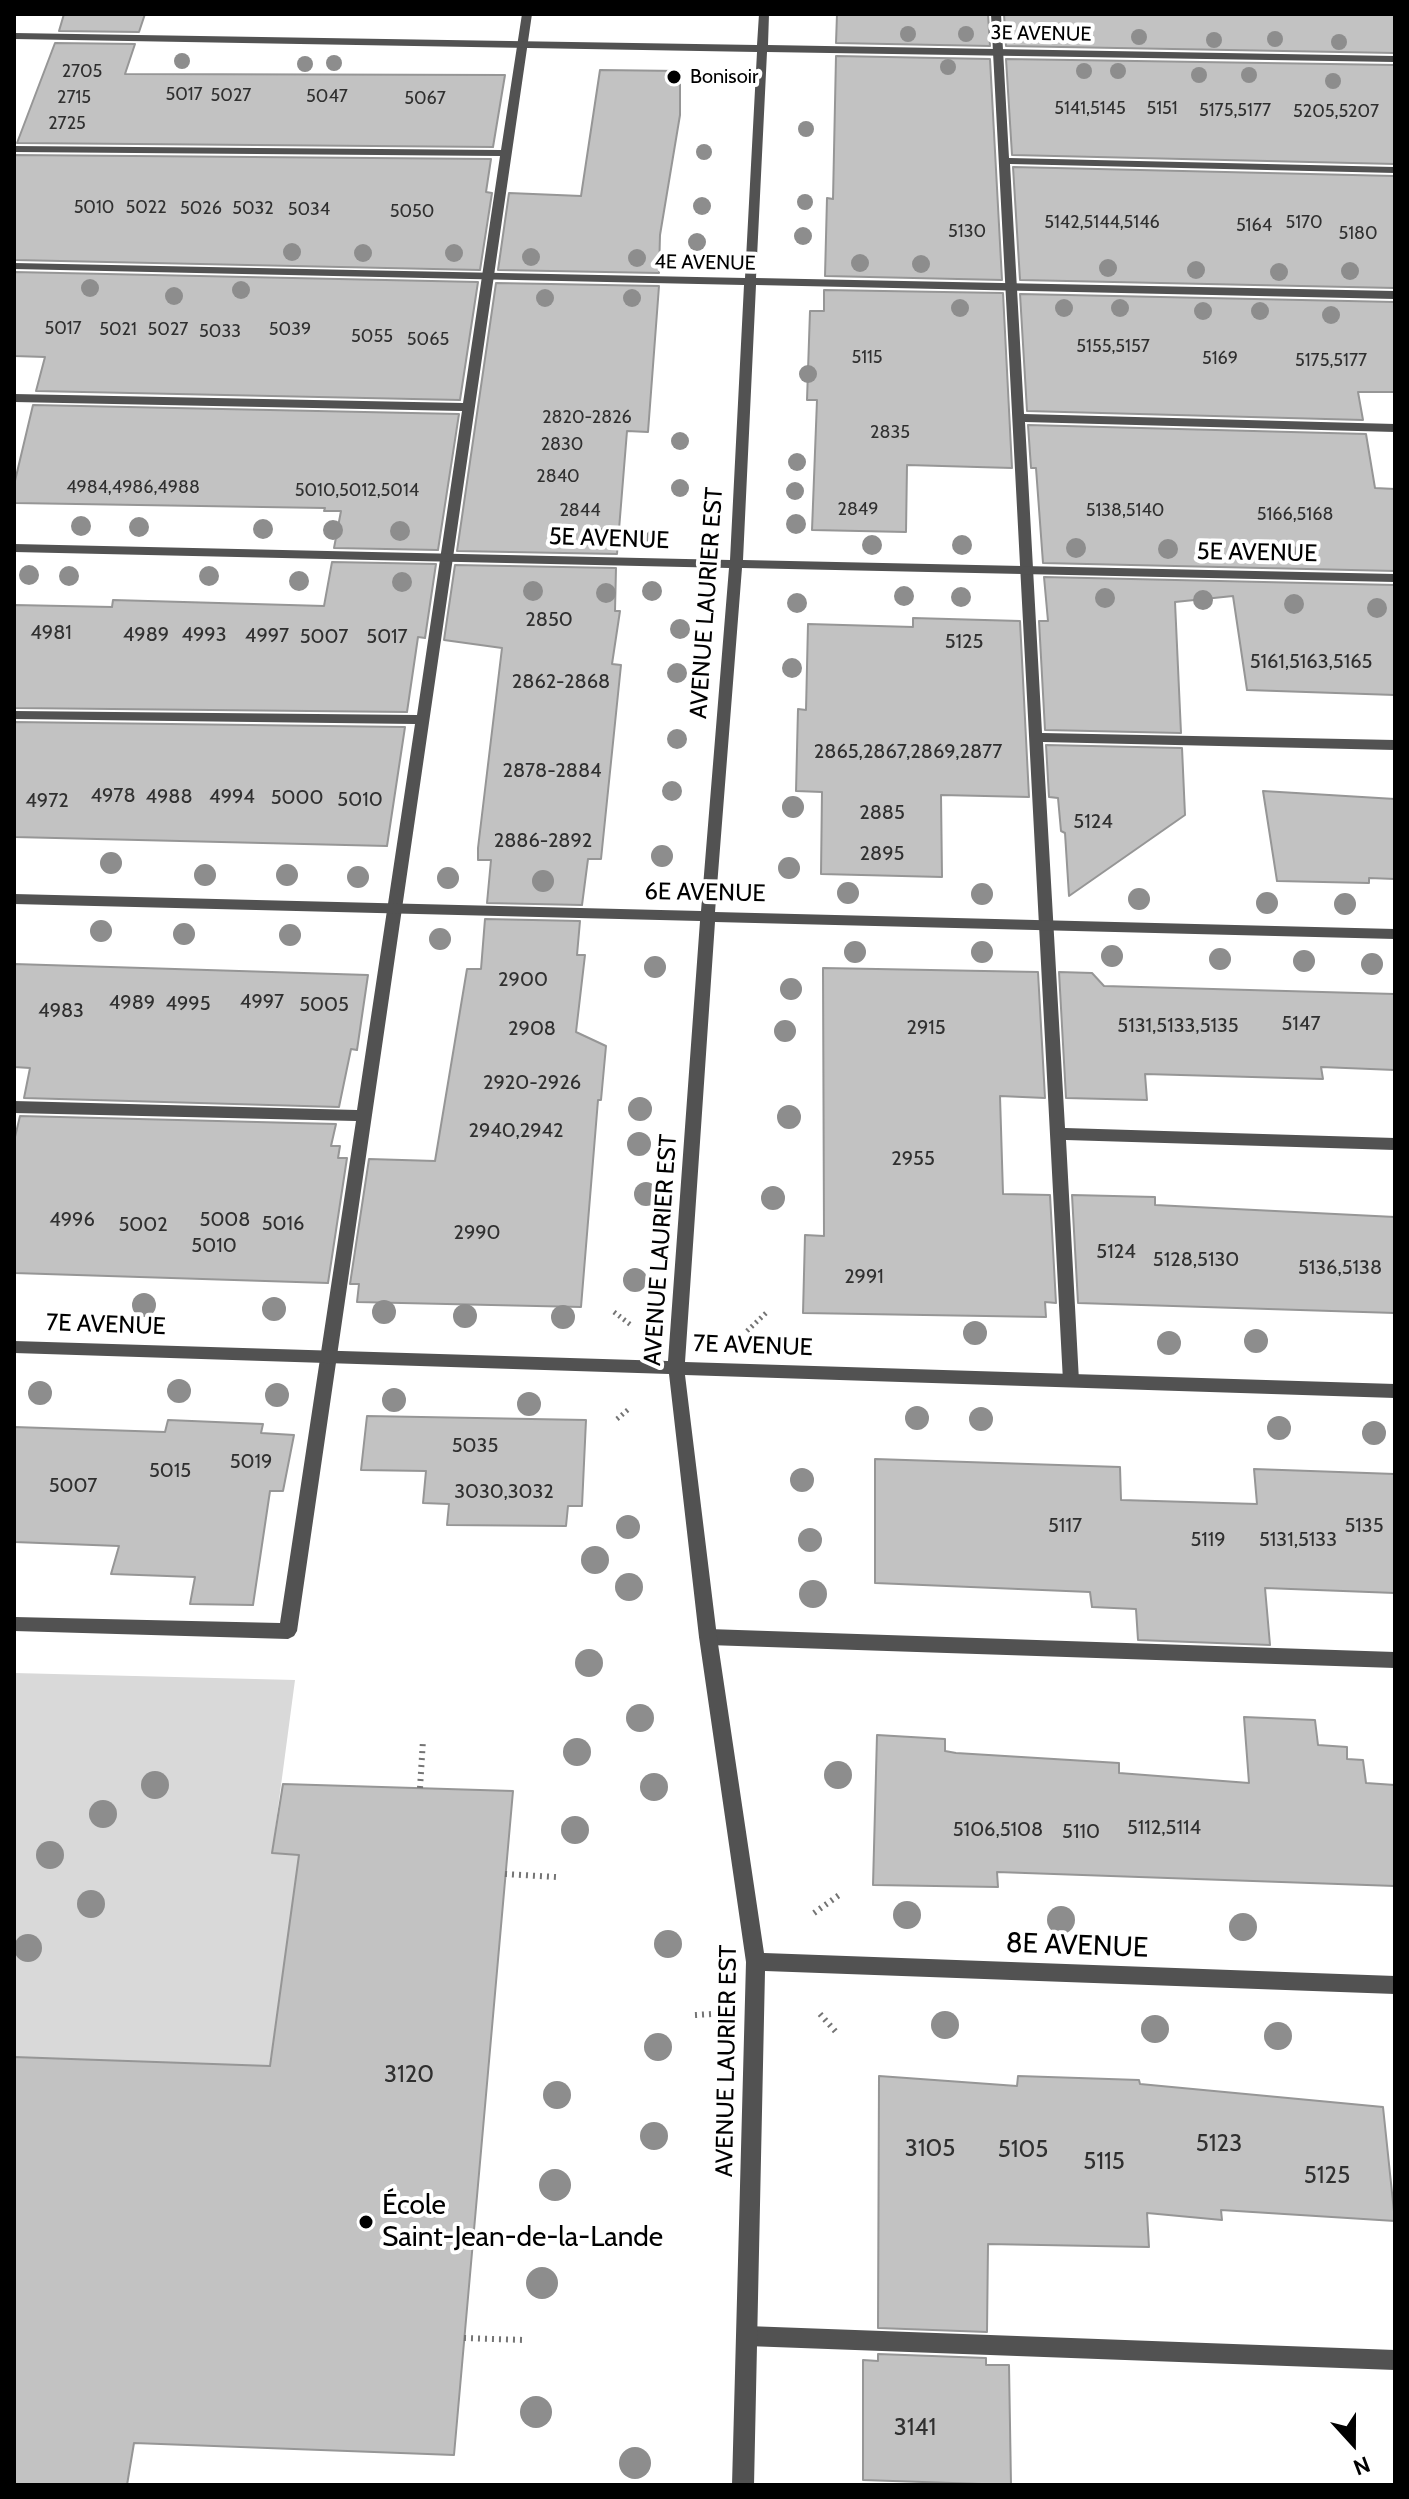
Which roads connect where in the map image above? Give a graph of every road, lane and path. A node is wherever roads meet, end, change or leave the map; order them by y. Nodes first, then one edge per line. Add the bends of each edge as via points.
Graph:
1 (527, 14) edge
2 (764, 14) edge
3 (996, 14) edge
4 (14, 36) edge
5 (522, 43) junction
6 (762, 47) junction
7 (998, 51) junction
8 (1395, 59) edge
9 (14, 149) edge
10 (506, 153) junction
11 (1004, 161) junction
12 (1395, 170) edge
13 (14, 266) edge
14 (487, 278) junction
15 (750, 281) junction
16 (1011, 286) junction
17 (1395, 295) edge
18 (14, 398) edge
19 (469, 407) junction
20 (1018, 418) junction
21 (1395, 428) edge
22 (14, 548) edge
23 (447, 556) junction
24 (736, 564) junction
25 (1026, 570) junction
26 (1395, 578) edge
27 (14, 715) edge
28 (422, 720) junction
29 (1035, 737) junction
30 (1395, 745) edge
31 (14, 899) edge
32 (395, 908) junction
33 (708, 915) junction
34 (1045, 924) junction
35 (1395, 934) edge
36 (14, 1107) edge
37 (363, 1116) junction
38 (1057, 1134) junction
39 (1395, 1144) edge
40 (614, 1312) dead end
41 (766, 1313) dead end
42 (638, 1331) dead end
43 (745, 1333) dead end
44 (14, 1347) edge
45 (328, 1357) junction
46 (676, 1367) junction
47 (1071, 1381) junction
48 (1395, 1391) edge
49 (14, 1624) edge
50 (708, 1637) junction
51 (1395, 1660) edge
52 (423, 1740) dead end
53 (420, 1788) dead end
54 (505, 1874) dead end
55 (556, 1877) dead end
56 (842, 1893) dead end
57 (814, 1913) dead end
58 (756, 1962) junction
59 (1395, 1985) edge
60 (718, 2014) dead end
61 (820, 2014) dead end
62 (695, 2015) dead end
63 (836, 2032) dead end
64 (747, 2336) junction
65 (464, 2338) dead end
66 (525, 2340) dead end
67 (1395, 2360) edge
68 (743, 2485) edge

1 - 5 street
2 - 6 street, AVENUE LAURIER EST
3 - 7 street
4 - 5 street, 3E AVENUE
5 - 6 street, 3E AVENUE
5 - 10 street
6 - 7 street, 3E AVENUE
6 - 15 street, AVENUE LAURIER EST
7 - 8 street, 3E AVENUE
7 - 11 street
9 - 10 street
10 - 14 street
11 - 12 street
11 - 16 street
13 - 14 street, 4E AVENUE
14 - 15 street, 4E AVENUE
14 - 19 street
15 - 16 street, 4E AVENUE
15 - 24 street, AVENUE LAURIER EST
16 - 17 street, 4E AVENUE
16 - 20 street
18 - 19 street
19 - 23 street
20 - 21 street
20 - 25 street
22 - 23 street, 5E AVENUE
23 - 24 street, 5E AVENUE
23 - 28 street
24 - 25 street, 5E AVENUE
24 - 33 street, AVENUE LAURIER EST
25 - 26 street, 5E AVENUE
25 - 29 street
27 - 28 street
28 - 32 street
29 - 30 street
29 - 34 street
31 - 32 street, 6E AVENUE
32 - 33 street, 6E AVENUE
32 - 37 street
33 - 34 street, 6E AVENUE
33 - 46 street, AVENUE LAURIER EST
34 - 35 street, 6E AVENUE
34 - 38 street
36 - 37 street
37 - 45 street
38 - 39 street
38 - 47 street
40 - 42 path
41 - 43 path
44 - 45 street, 7E AVENUE
45 - 46 street, 7E AVENUE
45 - 49 street via 288,1631
46 - 47 street, 7E AVENUE
46 - 50 street, AVENUE LAURIER EST
47 - 48 street, 7E AVENUE
50 - 51 street
50 - 58 street, AVENUE LAURIER EST
52 - 53 path
54 - 55 path
56 - 57 path
58 - 59 street, 8E AVENUE
58 - 64 street, AVENUE LAURIER EST
60 - 62 path
61 - 63 path
64 - 67 street
64 - 68 street, AVENUE LAURIER EST
65 - 66 path

